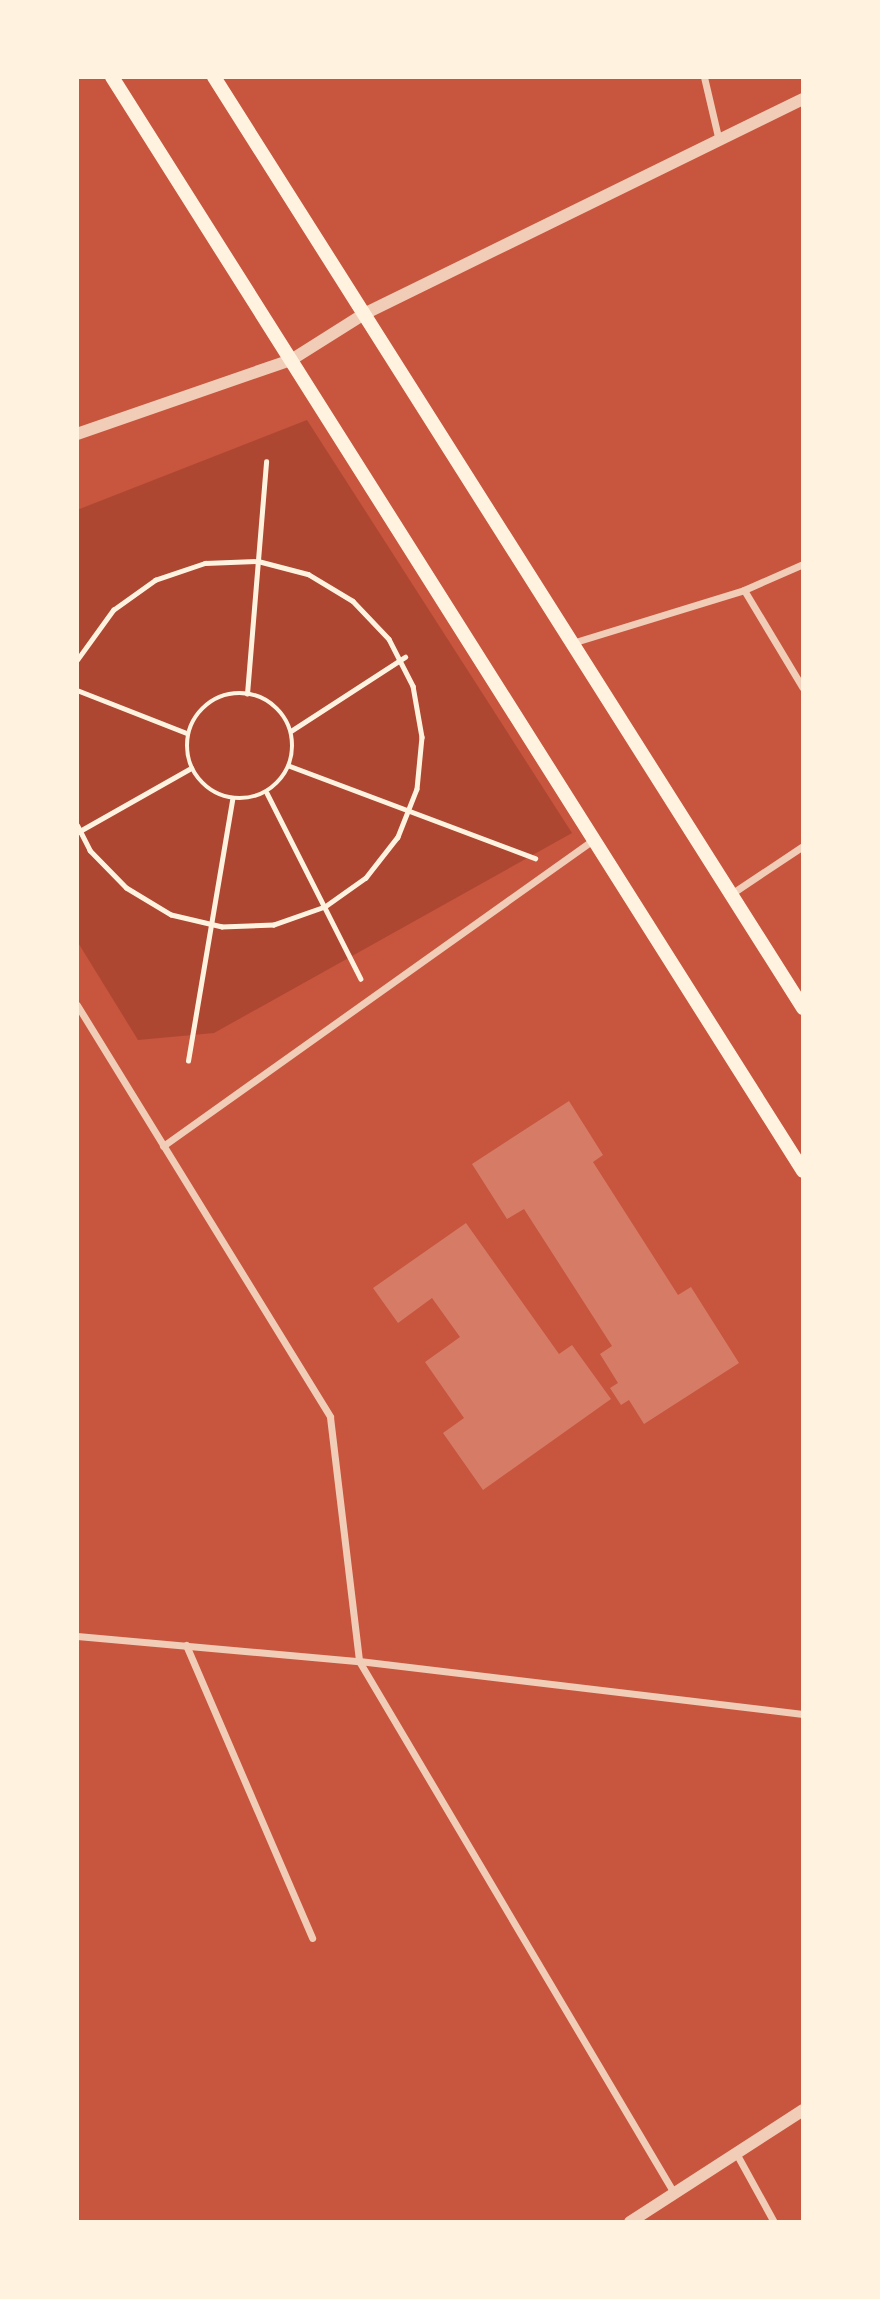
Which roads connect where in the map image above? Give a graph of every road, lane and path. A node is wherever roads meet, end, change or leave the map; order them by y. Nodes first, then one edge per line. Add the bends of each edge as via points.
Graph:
1 (112, 77) edge
2 (214, 77) edge
3 (704, 77) edge
4 (803, 99) edge
5 (720, 145) junction
6 (364, 314) junction
7 (291, 360) junction
8 (77, 434) edge
9 (266, 462) dead end
10 (258, 561) junction
11 (803, 564) edge
12 (744, 590) junction
13 (572, 643) junction
14 (402, 658) junction
15 (77, 660) edge
16 (803, 688) edge
17 (77, 690) edge
18 (247, 694) junction
19 (291, 731) junction
20 (188, 733) junction
21 (290, 766) junction
22 (191, 768) junction
23 (267, 793) junction
24 (232, 800) junction
25 (408, 811) junction
26 (78, 829) edge
27 (594, 840) junction
28 (803, 845) edge
29 (558, 866) junction
30 (731, 894) junction
31 (325, 907) junction
32 (211, 925) junction
33 (371, 998) junction
34 (77, 1005) edge
35 (803, 1008) edge
36 (188, 1061) dead end
37 (163, 1146) junction
38 (803, 1171) edge
39 (77, 1636) edge
40 (186, 1645) junction
41 (359, 1661) junction
42 (803, 1714) edge
43 (312, 1938) dead end
44 (803, 2110) edge
45 (736, 2154) junction
46 (674, 2193) junction
47 (630, 2222) edge
48 (774, 2222) edge

1 - 7 main road
2 - 6 main road
3 - 5 street
4 - 5 street
5 - 6 street
6 - 7 street
6 - 13 main road
7 - 8 street
7 - 27 main road
9 - 10 path
10 - 14 path via 308,574 353,601
10 - 15 path via 205,563 155,580 113,610
10 - 18 path
11 - 12 street
12 - 13 street
12 - 16 street
13 - 30 main road
14 - 19 path
14 - 25 path via 413,685 422,737
17 - 20 path
18 - 19 path via 271,703
18 - 20 path via 206,704
19 - 21 path
20 - 22 path
21 - 23 path
21 - 25 path
22 - 24 path via 215,794
22 - 26 path
23 - 24 path
23 - 31 path
24 - 32 path
25 - 29 path
25 - 31 path via 398,837 366,878
26 - 32 path via 126,888 171,915
27 - 29 street
27 - 38 main road
28 - 30 street
29 - 33 street
30 - 35 main road
31 - 32 path via 274,925
31 - 33 path
32 - 36 path
33 - 37 street
34 - 37 street
37 - 41 street via 330,1417
39 - 40 street
40 - 41 street
40 - 43 street
41 - 42 street
41 - 46 street
44 - 45 street
45 - 46 street
45 - 48 street
46 - 47 street

